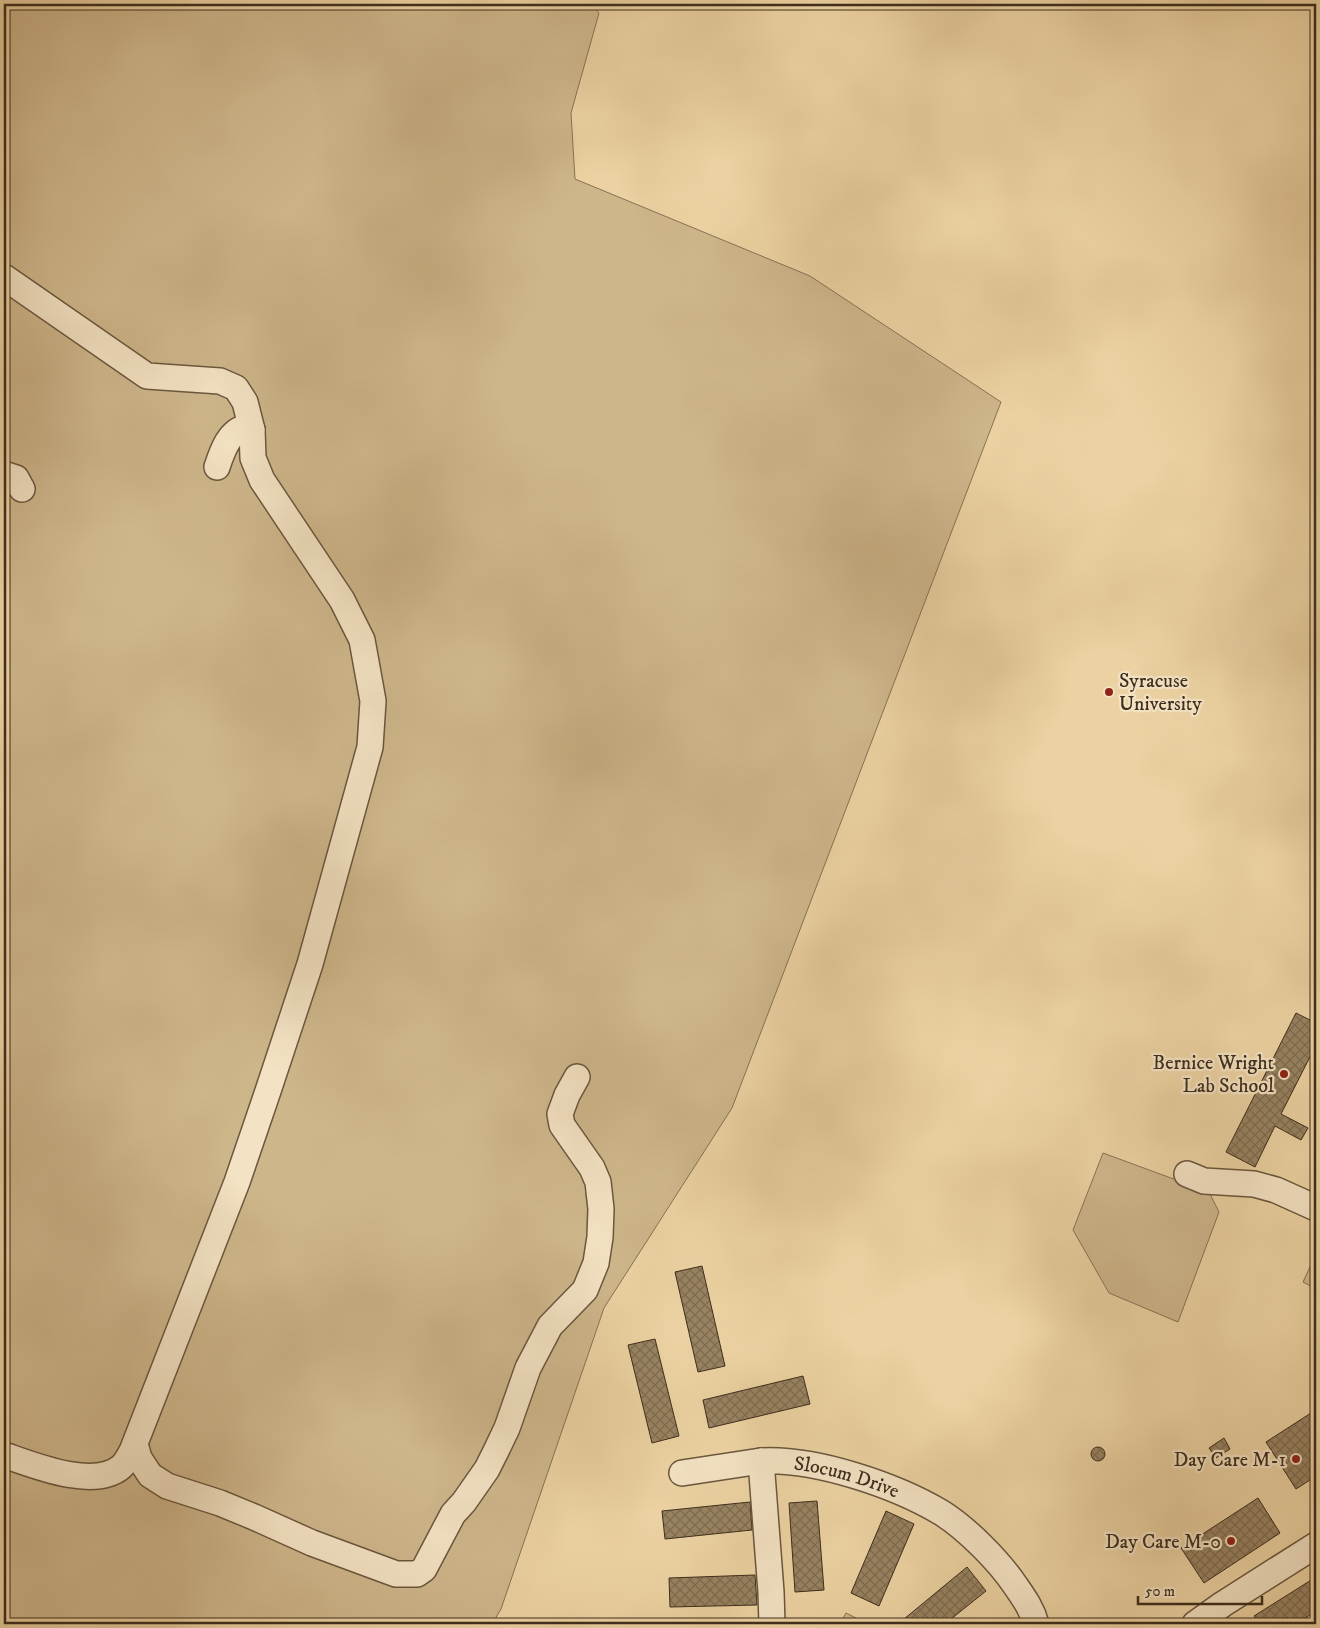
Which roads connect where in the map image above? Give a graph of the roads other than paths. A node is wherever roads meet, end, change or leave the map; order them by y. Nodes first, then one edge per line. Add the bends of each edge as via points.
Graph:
1 (4, 277) edge
2 (252, 430) junction
3 (216, 467) dead end
4 (577, 1077) dead end
5 (1187, 1174) dead end
6 (1316, 1208) edge
7 (135, 1444) junction
8 (4, 1455) edge
9 (761, 1461) junction
10 (682, 1473) dead end
11 (1316, 1545) edge
12 (772, 1624) edge
13 (1036, 1624) edge
14 (1195, 1624) edge

1 - 2 street via 147,376 220,381 236,388 245,402
2 - 3 street via 247,427 235,432
2 - 7 street via 253,458 262,480 342,600 362,640 373,701 372,732 361,783 310,964 268,1091 237,1182
4 - 7 street via 560,1114 562,1125 598,1182 601,1209 596,1262 585,1290 550,1326 528,1368 496,1451 453,1514 424,1569 417,1574 396,1574 167,1486 150,1475
5 - 6 street via 1204,1181 1254,1184
7 - 8 street via 121,1467 85,1478
9 - 10 street
9 - 12 street, Slocum Drive
9 - 13 street, Slocum Drive via 804,1464 851,1475 900,1492 943,1514 982,1546 1009,1577 1033,1611
11 - 14 street

